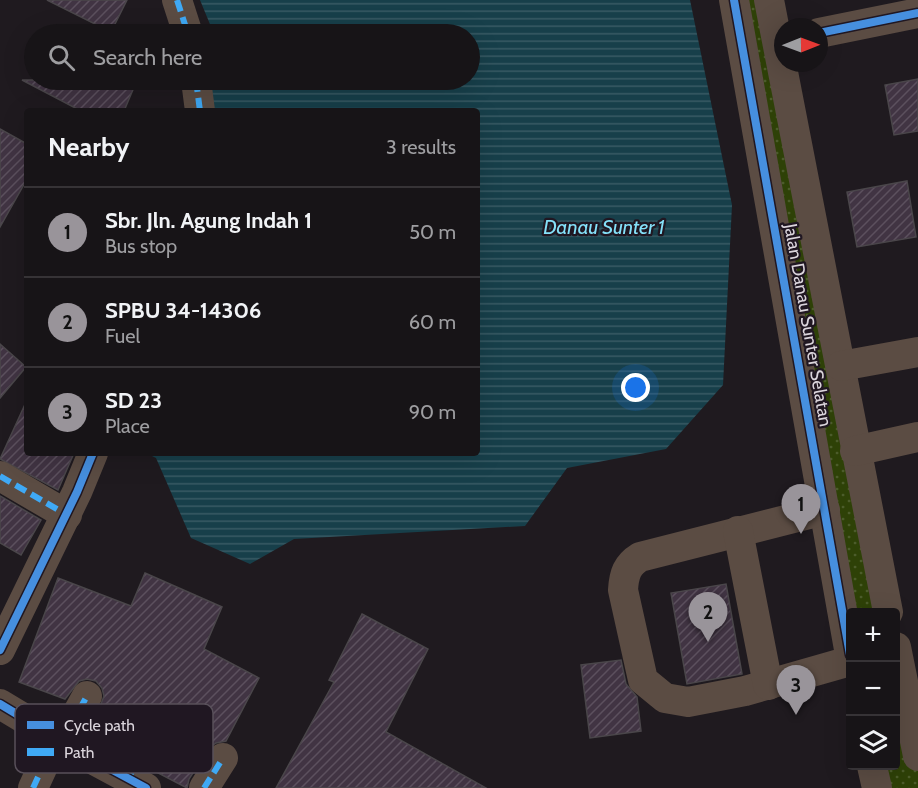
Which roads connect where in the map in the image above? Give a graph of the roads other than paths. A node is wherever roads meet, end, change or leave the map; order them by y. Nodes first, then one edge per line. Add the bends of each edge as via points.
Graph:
1 (177, 0) edge
2 (734, 0) edge
3 (769, 0) edge
4 (918, 13) edge
5 (774, 19) edge
6 (185, 24) edge
7 (828, 31) edge
8 (786, 72) edge
9 (197, 90) edge
10 (200, 108) edge
11 (918, 352) edge
12 (841, 366) junction
13 (918, 437) edge
14 (855, 451) junction
15 (92, 456) edge
16 (0, 476) edge
17 (72, 504) junction
18 (825, 510) junction
19 (738, 531) junction
20 (887, 608) edge
21 (846, 632) edge
22 (0, 650) edge
23 (847, 662) edge
24 (899, 662) edge
25 (768, 685) junction
26 (87, 696) dead end
27 (0, 704) edge
28 (82, 704) edge
29 (15, 713) edge
30 (918, 756) edge
31 (223, 758) dead end
32 (873, 770) edge
33 (41, 773) edge
34 (119, 773) edge
35 (33, 788) edge
36 (146, 788) edge
37 (204, 788) edge
38 (877, 788) edge

1 - 6 street
2 - 18 street, Jalan Danau Sunter Selatan
3 - 5 street, Jalan Danau Sunter Selatan
4 - 7 street
8 - 12 street, Jalan Danau Sunter Selatan
9 - 10 street
11 - 12 street
12 - 14 street, Jalan Danau Sunter Selatan
13 - 14 street
14 - 20 street, Jalan Danau Sunter Selatan
15 - 17 street
16 - 17 street
17 - 22 street
18 - 19 street
18 - 21 street, Jalan Danau Sunter Selatan
19 - 25 street
19 - 25 street via 640,557 630,563 623,590 643,680 665,698 688,702
23 - 25 street
24 - 30 street
26 - 28 street
27 - 29 street
31 - 37 street
32 - 38 street
33 - 35 street
34 - 36 street

